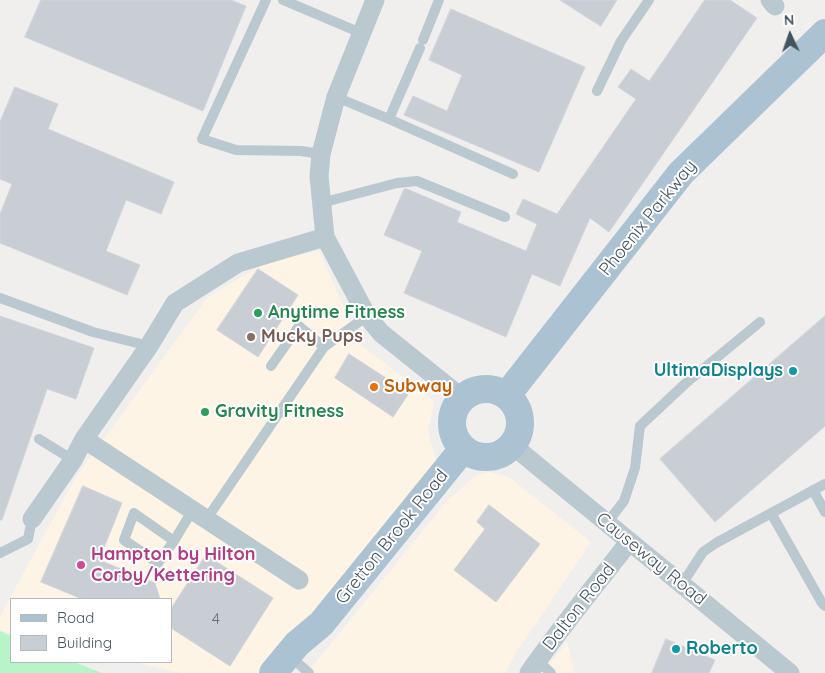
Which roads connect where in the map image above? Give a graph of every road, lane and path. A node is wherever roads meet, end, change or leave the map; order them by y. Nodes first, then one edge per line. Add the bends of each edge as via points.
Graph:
1 (266, 0) edge
2 (283, 0) edge
3 (375, 0) edge
4 (439, 0) edge
5 (649, 0) edge
6 (825, 32) edge
7 (362, 33) junction
8 (597, 91) dead end
9 (336, 97) junction
10 (389, 119) junction
11 (321, 154) junction
12 (513, 174) dead end
13 (321, 203) junction
14 (505, 217) dead end
15 (325, 236) junction
16 (0, 298) edge
17 (367, 316) junction
18 (760, 322) dead end
19 (149, 346) junction
20 (324, 347) junction
21 (271, 366) dead end
22 (507, 395) junction
23 (462, 398) junction
24 (39, 439) dead end
25 (84, 439) junction
26 (512, 446) junction
27 (463, 449) junction
28 (73, 460) junction
29 (825, 484) edge
30 (813, 490) junction
31 (825, 512) edge
32 (771, 513) junction
33 (199, 515) junction
34 (32, 520) joint
35 (607, 523) junction
36 (174, 541) junction
37 (629, 542) junction
38 (0, 553) edge
39 (299, 580) dead end
40 (682, 584) junction
41 (825, 606) edge
42 (321, 624) junction
43 (539, 669) edge
44 (301, 670) edge
45 (273, 673) edge
46 (790, 673) edge

1 - 11 lane via 202,139 236,150
2 - 7 lane
3 - 7 street
4 - 10 lane
5 - 8 lane via 622,41
6 - 22 main road, Phoenix Parkway via 681,173
7 - 9 street
9 - 10 lane
9 - 11 street
10 - 12 lane
11 - 13 street
13 - 14 lane via 397,182 417,182
13 - 15 street
15 - 17 street
15 - 19 street via 230,268 175,303
16 - 19 lane via 93,332
17 - 20 lane
17 - 23 street via 381,334
18 - 35 lane via 640,426 635,468 624,501
19 - 25 street
20 - 21 lane via 299,326
20 - 33 lane
22 - 23 main road via 489,388 470,392
22 - 26 main road via 519,414 518,436
23 - 27 main road via 451,418 451,429
24 - 28 lane
25 - 28 street
25 - 33 street
26 - 27 main road via 494,457 483,458
26 - 35 street, Causeway Road
27 - 42 main road, Gretton Brook Road
28 - 34 street
29 - 30 lane
30 - 31 lane
30 - 32 lane
32 - 40 lane via 703,552
32 - 41 lane
33 - 36 lane
33 - 39 street
34 - 38 lane via 28,539
35 - 37 street, Causeway Road
36 - 36 lane via 158,563 124,540 134,513
37 - 40 street, Causeway Road
37 - 43 street, Dalton Road via 562,627
40 - 46 street, Causeway Road
42 - 44 main road, Gretton Brook Road
42 - 45 main road, Gretton Brook Road via 297,644

